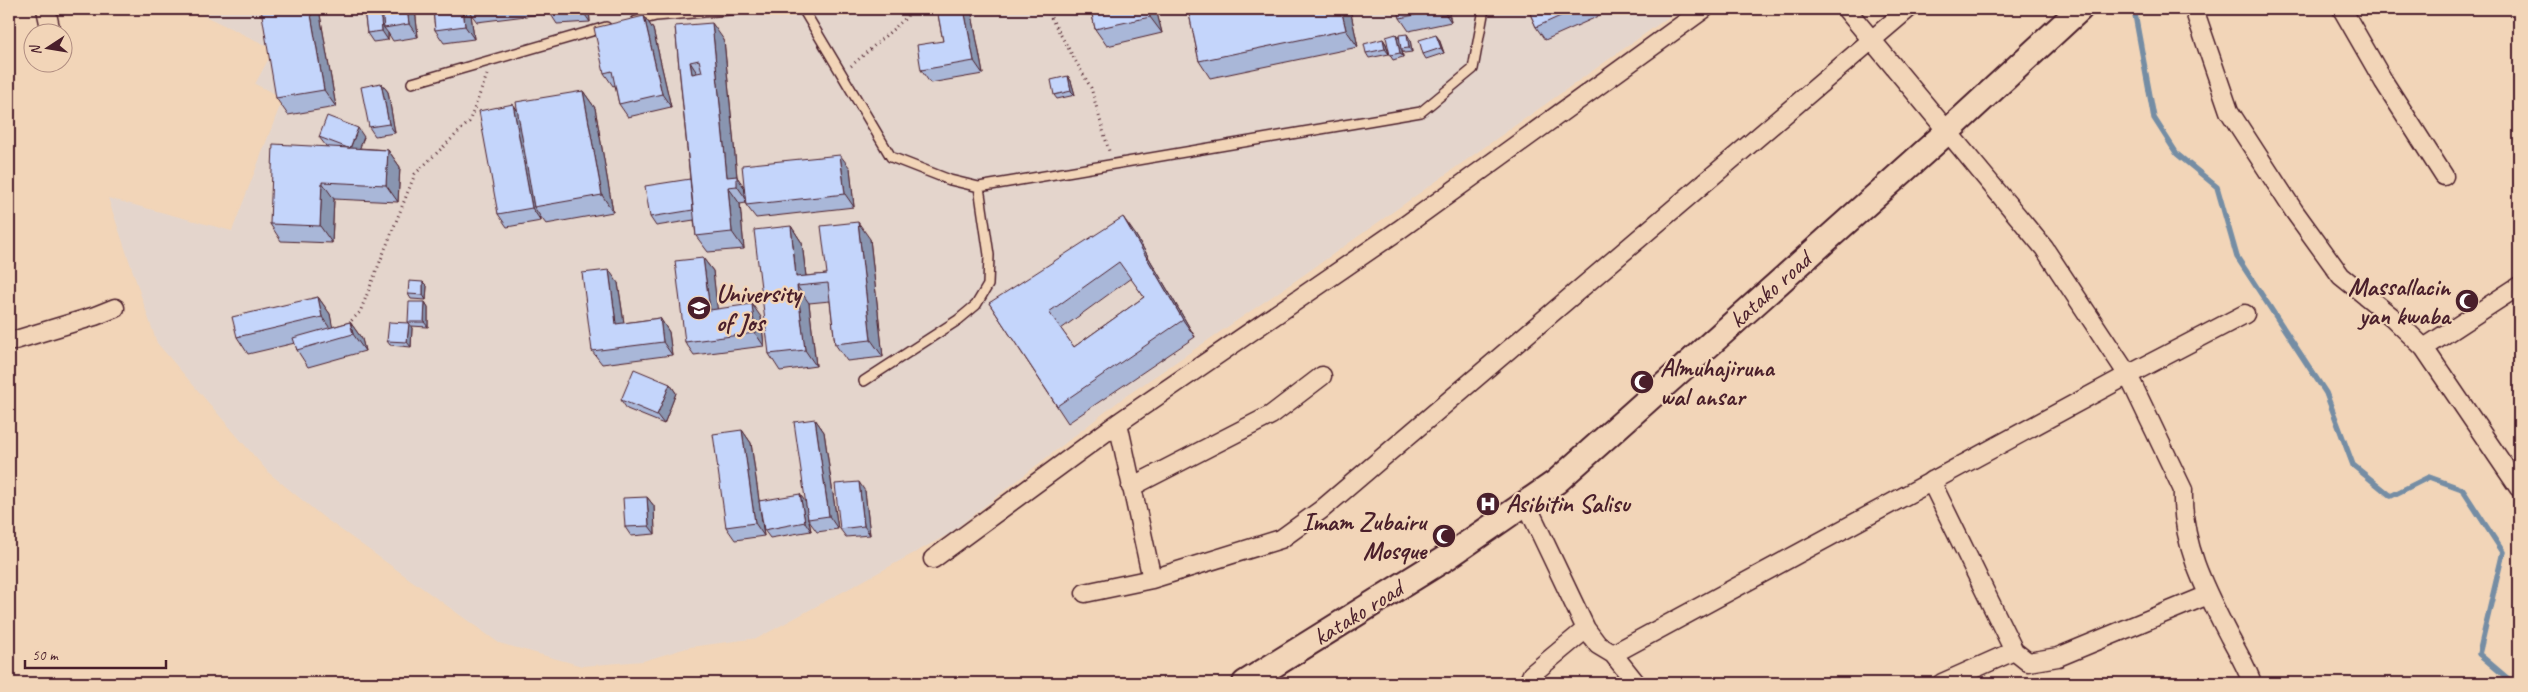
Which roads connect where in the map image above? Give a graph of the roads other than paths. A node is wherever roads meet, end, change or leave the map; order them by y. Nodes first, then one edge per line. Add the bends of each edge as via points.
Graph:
1 (46, 9) edge
2 (741, 9) edge
3 (802, 9) edge
4 (1484, 9) edge
5 (1704, 9) edge
6 (1846, 9) edge
7 (1908, 9) edge
8 (2080, 9) edge
9 (2194, 9) edge
10 (2342, 9) edge
11 (49, 22) edge
12 (630, 22) edge
13 (612, 26) edge
14 (1872, 40) junction
15 (412, 83) dead end
16 (1948, 131) junction
17 (2444, 176) dead end
18 (980, 187) junction
19 (2519, 286) edge
20 (115, 308) dead end
21 (2245, 314) dead end
22 (9, 342) edge
23 (2424, 348) junction
24 (2128, 375) junction
25 (1322, 376) dead end
26 (864, 380) dead end
27 (1118, 423) junction
28 (1932, 481) junction
29 (1130, 487) junction
30 (2519, 488) edge
31 (1526, 503) junction
32 (933, 559) dead end
33 (1152, 579) junction
34 (1086, 593) dead end
35 (2208, 595) junction
36 (1586, 629) junction
37 (2014, 651) junction
38 (1613, 654) junction
39 (1244, 683) edge
40 (1528, 683) edge
41 (1636, 683) edge
42 (1942, 683) edge
43 (2252, 683) edge

1 - 11 street
2 - 12 lane via 656,16
3 - 18 lane via 891,157 950,180
4 - 18 lane via 1473,68 1421,112
5 - 27 street via 1399,230
6 - 14 street
7 - 14 street
8 - 16 street, katako road
9 - 23 street via 2229,111 2257,157 2341,276
10 - 17 street
13 - 15 lane
14 - 16 street
14 - 33 street via 1289,534
16 - 24 street via 2044,248
16 - 31 street, katako road via 1556,482
18 - 26 lane via 989,255 988,285 976,306
19 - 23 street
20 - 22 street
21 - 24 street
23 - 30 street
24 - 28 street
24 - 35 street via 2183,490 2186,538
25 - 29 street via 1271,415
27 - 29 street
27 - 32 street
28 - 37 street
28 - 38 street
29 - 33 street
31 - 36 street
31 - 39 street, katako road via 1450,556
33 - 34 street
35 - 37 street via 2058,657 2028,662
35 - 43 street
36 - 38 street via 1598,645
36 - 40 street via 1532,674
37 - 42 street
38 - 41 street

